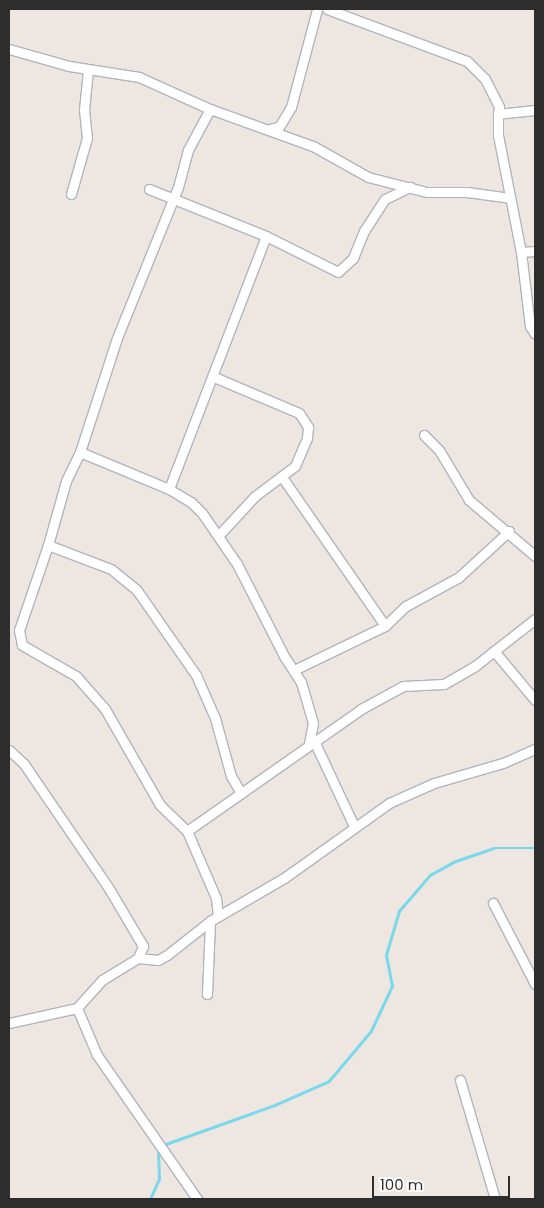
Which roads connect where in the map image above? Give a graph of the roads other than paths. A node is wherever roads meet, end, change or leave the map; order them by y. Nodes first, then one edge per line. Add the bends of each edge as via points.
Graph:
1 (317, 9) edge
2 (328, 9) edge
3 (9, 49) edge
4 (88, 70) junction
5 (210, 109) junction
6 (535, 110) edge
7 (498, 114) junction
8 (279, 127) junction
9 (269, 130) junction
10 (289, 137) junction
11 (410, 187) junction
12 (149, 189) dead end
13 (71, 194) dead end
14 (510, 198) junction
15 (171, 200) junction
16 (266, 236) junction
17 (535, 251) edge
18 (520, 252) junction
19 (535, 334) edge
20 (214, 377) junction
21 (424, 435) dead end
22 (80, 452) junction
23 (282, 477) junction
24 (169, 490) junction
25 (509, 530) junction
26 (218, 536) junction
27 (48, 545) junction
28 (535, 556) edge
29 (535, 619) edge
30 (385, 626) junction
31 (494, 651) junction
32 (294, 670) junction
33 (535, 700) edge
34 (313, 723) junction
35 (327, 732) junction
36 (312, 742) junction
37 (535, 749) edge
38 (9, 750) edge
39 (241, 793) junction
40 (354, 826) junction
41 (186, 831) junction
42 (494, 903) dead end
43 (214, 919) junction
44 (138, 958) junction
45 (535, 984) edge
46 (207, 994) dead end
47 (78, 1008) junction
48 (9, 1023) edge
49 (460, 1080) dead end
50 (198, 1199) edge
51 (495, 1199) edge

1 - 8 street via 302,73 291,107
2 - 7 street via 467,61 485,79
3 - 4 street
4 - 5 street via 139,77
4 - 13 street via 84,110 87,138
5 - 9 street
5 - 15 street via 188,150
6 - 7 street
7 - 14 street via 498,135
8 - 9 street
8 - 10 street
9 - 10 street
10 - 11 street via 368,176
11 - 14 street via 427,192 467,192
11 - 16 street via 385,199 364,231 353,258 338,272
12 - 15 street
14 - 18 street
15 - 16 street
15 - 22 street via 117,338
16 - 20 street
17 - 18 street
18 - 19 street via 530,326
20 - 23 street via 305,419 307,438 301,456
20 - 24 street
21 - 25 street via 439,450 470,500
22 - 24 street
22 - 27 street via 66,482
23 - 26 street via 254,496
23 - 30 street
24 - 26 street via 191,502
25 - 28 street
25 - 30 street via 459,577 406,606
26 - 32 street via 237,564
27 - 39 street via 111,569 136,590 196,675 215,718 231,776
27 - 41 street via 19,630 22,645 62,665 90,691 105,709 160,805
29 - 31 street
30 - 32 street
31 - 33 street
31 - 35 street via 444,684 393,690
32 - 34 street via 301,682
34 - 35 street
34 - 36 street
35 - 36 street
36 - 39 street
36 - 40 street
37 - 40 street via 504,763 434,783 389,802
38 - 44 street via 24,764 141,940 143,946
39 - 41 street
40 - 43 street via 284,878
41 - 43 street via 216,898
42 - 45 street
43 - 44 street via 158,960
43 - 46 street
44 - 47 street via 102,980
47 - 48 street
47 - 50 street via 97,1055
49 - 51 street

